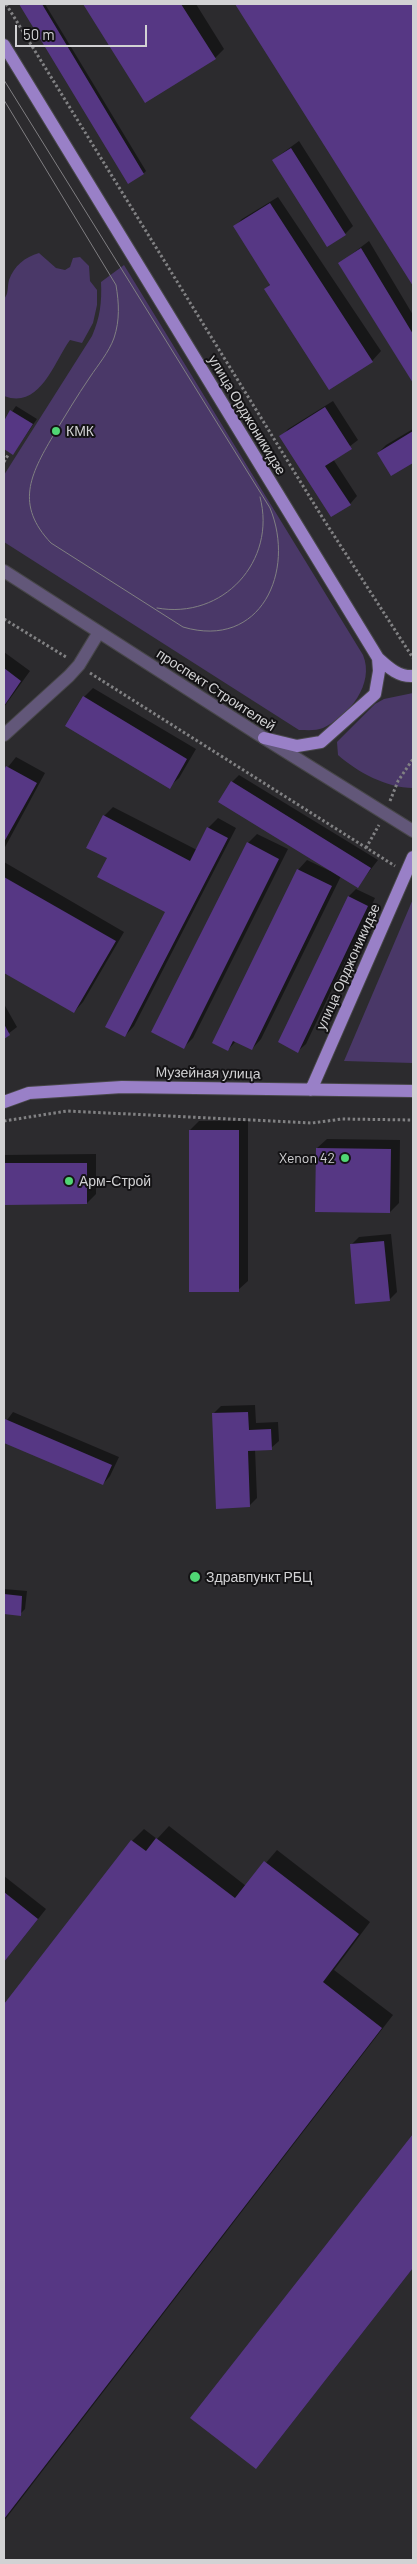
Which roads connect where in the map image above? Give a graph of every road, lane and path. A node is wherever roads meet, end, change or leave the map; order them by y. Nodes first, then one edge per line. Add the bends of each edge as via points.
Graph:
1 (6, 4) edge
2 (4, 45) edge
3 (8, 455) dead end
4 (4, 462) edge
5 (4, 571) edge
6 (4, 619) edge
7 (99, 632) junction
8 (378, 658) junction
9 (413, 658) edge
10 (79, 666) junction
11 (413, 676) edge
12 (4, 733) edge
13 (264, 738) junction
14 (413, 831) edge
15 (413, 857) edge
16 (406, 872) junction
17 (311, 1090) junction
18 (413, 1091) edge
19 (4, 1102) edge
20 (413, 1120) edge
21 (4, 1121) edge

1 - 9 path via 324,520
2 - 8 main road, улица Орджоникидзе
3 - 4 path
5 - 7 street, проспект Строителей
6 - 10 path
7 - 10 street
7 - 13 street, проспект Строителей
8 - 11 main road via 392,671
8 - 13 main road via 375,694 321,742 297,746
10 - 12 street
10 - 16 path
13 - 14 street, проспект Строителей
15 - 16 main road, улица Орджоникидзе
16 - 17 main road, улица Орджоникидзе
17 - 18 main road, Музейная улица
17 - 19 main road, Музейная улица via 122,1087 29,1093
20 - 21 path via 342,1119 312,1123 67,1111

